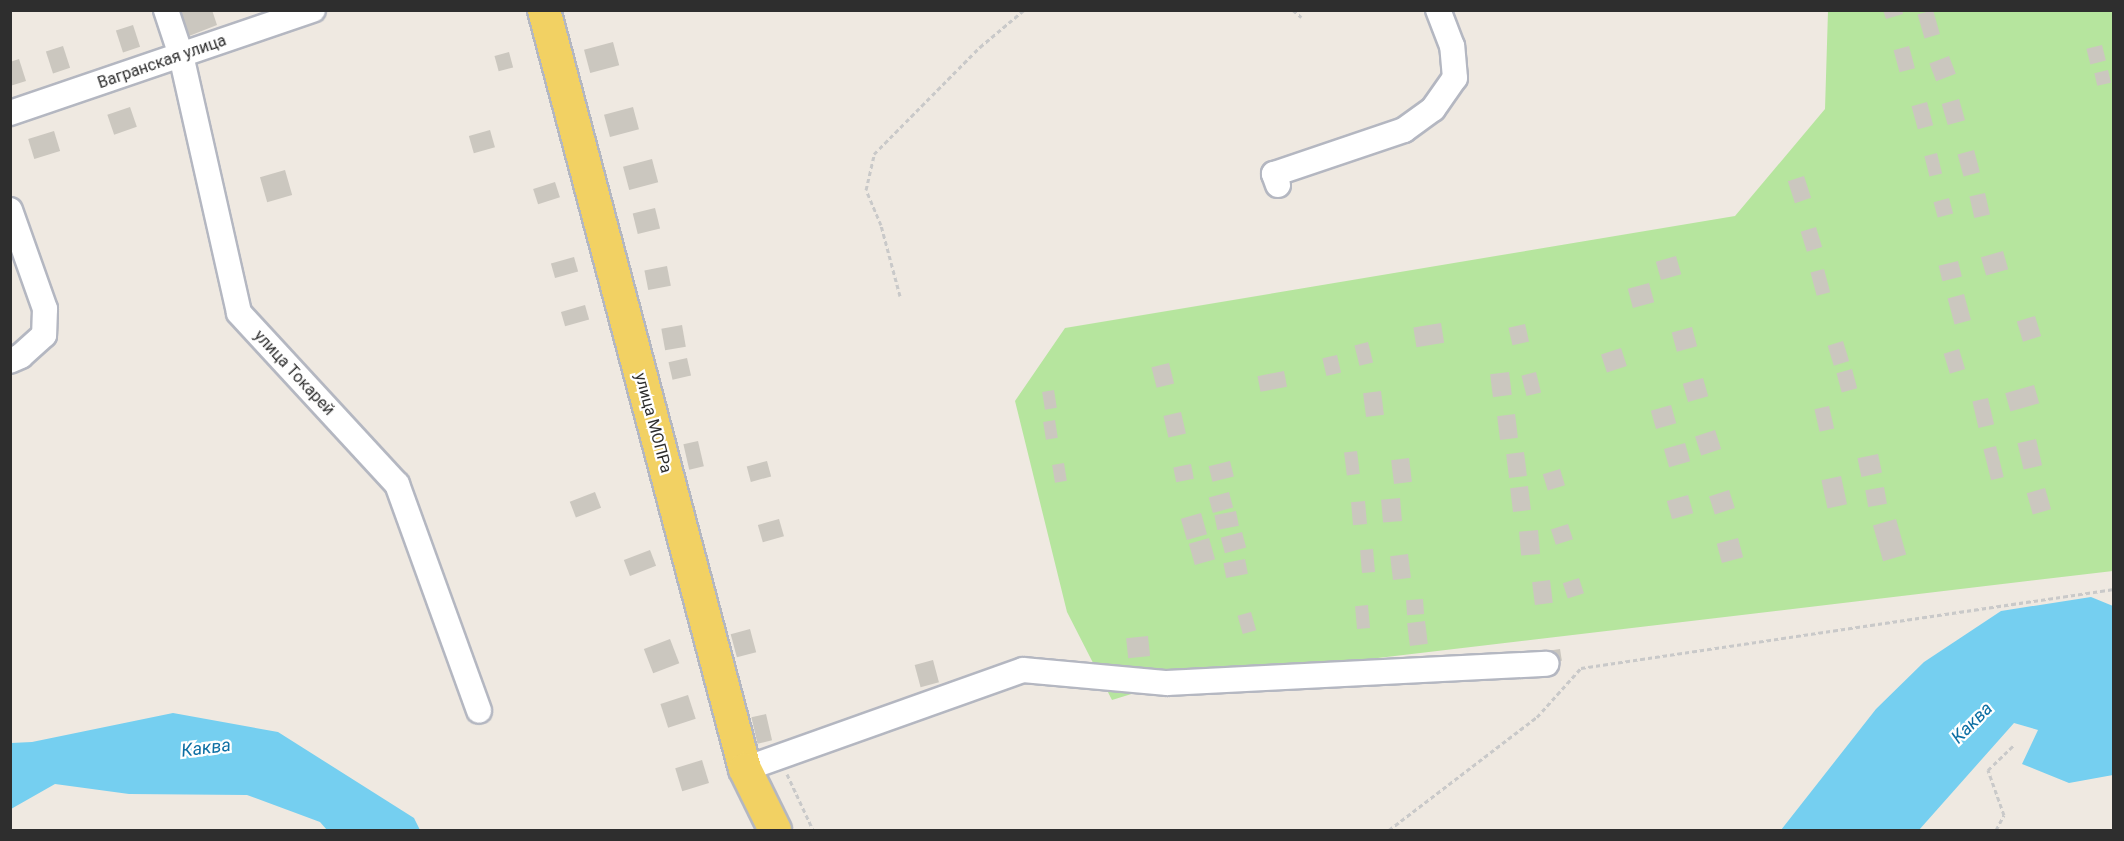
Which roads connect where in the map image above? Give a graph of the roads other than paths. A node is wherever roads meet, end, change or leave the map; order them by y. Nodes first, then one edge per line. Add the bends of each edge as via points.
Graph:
1 (166, 10) edge
2 (313, 10) edge
3 (544, 10) edge
4 (1438, 10) edge
5 (181, 55) junction
6 (10, 113) edge
7 (1278, 185) dead end
8 (10, 210) edge
9 (10, 360) edge
10 (1547, 664) dead end
11 (479, 711) dead end
12 (760, 764) junction
13 (775, 831) edge

1 - 5 street, улица Токарей
2 - 5 street, Вагранская улица
3 - 12 main road, улица МОПРа
4 - 7 street via 1452,46 1455,78 1433,109 1404,130 1274,174
5 - 6 street, Вагранская улица
5 - 11 street, улица Токарей via 239,313 397,484
8 - 9 street via 45,309 44,335 21,356
10 - 12 street via 1167,684 1023,670
12 - 13 main road, улица МОПРа

